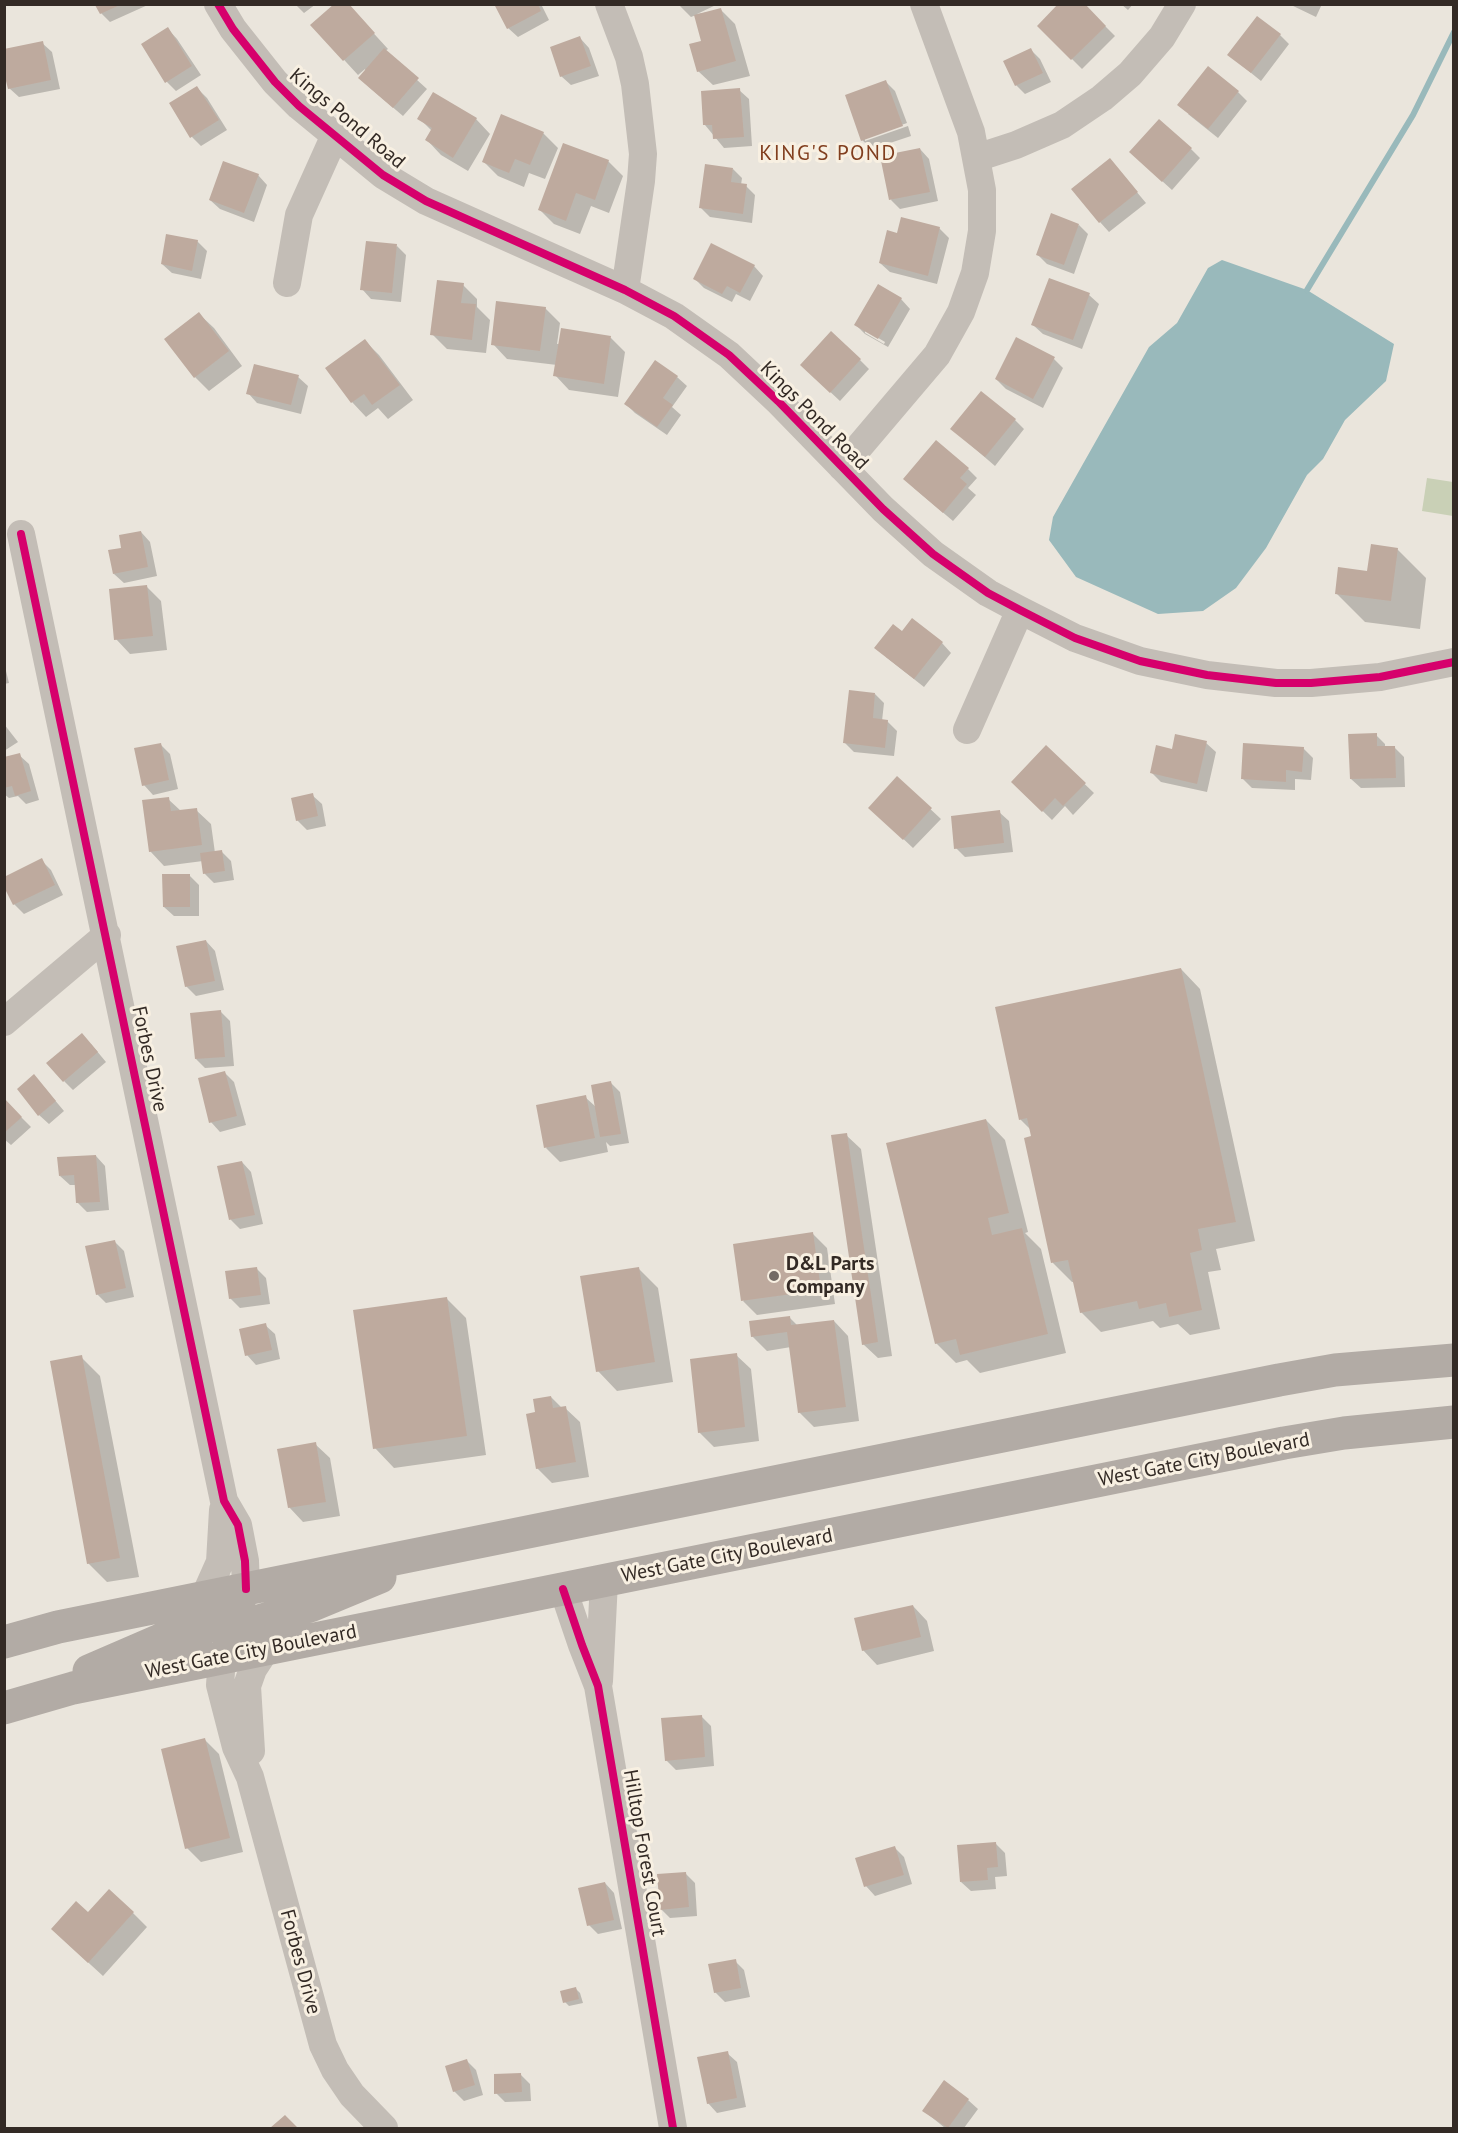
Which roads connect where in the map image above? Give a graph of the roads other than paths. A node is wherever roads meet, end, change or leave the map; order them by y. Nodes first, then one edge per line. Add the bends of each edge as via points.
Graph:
1 (218, 4) edge
2 (609, 4) edge
3 (924, 4) edge
4 (1182, 4) edge
5 (335, 135) junction
6 (976, 158) junction
7 (287, 283) dead end
8 (624, 290) junction
9 (842, 467) junction
10 (21, 534) dead end
11 (1020, 610) junction
12 (1454, 662) edge
13 (967, 730) dead end
14 (107, 935) junction
15 (4, 1022) edge
16 (1454, 1360) edge
17 (1454, 1422) edge
18 (224, 1502) junction
19 (448, 1548) junction
20 (604, 1581) junction
21 (246, 1589) junction
22 (563, 1589) junction
23 (204, 1598) junction
24 (4, 1642) edge
25 (266, 1649) junction
26 (222, 1658) junction
27 (598, 1686) junction
28 (12, 1705) edge
29 (250, 1777) junction
30 (384, 2128) edge
31 (673, 2128) edge

1 - 5 street, Kings Pond Road via 275,82
2 - 8 street via 636,84 643,154
3 - 6 street via 971,132
4 - 6 street via 1162,38 1102,98 1062,125
5 - 7 street via 299,214
5 - 8 street, Kings Pond Road via 383,174 426,201
6 - 9 street via 982,190 982,231 975,273 961,312 936,355
8 - 9 street, Kings Pond Road via 674,316 729,355
9 - 11 street, Kings Pond Road via 933,554 988,593
10 - 14 street, Forbes Drive
11 - 12 street, Kings Pond Road via 1075,638 1140,661 1207,675 1311,683 1380,677
11 - 13 street
14 - 15 street
14 - 18 street, Forbes Drive
16 - 19 main road via 1335,1370 1279,1380
17 - 20 main road, West Gate City Boulevard via 1284,1443
18 - 21 street, Forbes Drive via 238,1525
18 - 23 street, Forbes Drive via 220,1562
19 - 21 main road
19 - 26 main road via 310,1606 256,1622 239,1635
20 - 22 main road, West Gate City Boulevard
20 - 27 street, Hilltop Forest Court
21 - 23 main road
21 - 28 main road via 230,1612 211,1626 163,1639
22 - 25 main road, West Gate City Boulevard
22 - 27 street, Hilltop Forest Court
23 - 24 main road via 58,1627
25 - 26 main road, West Gate City Boulevard
25 - 29 street, Forbes Drive via 247,1686
26 - 28 main road, West Gate City Boulevard via 73,1688
26 - 29 street, Forbes Drive via 220,1685 236,1747
27 - 31 street, Hilltop Forest Court
29 - 30 street, Forbes Drive via 323,2045 352,2095

